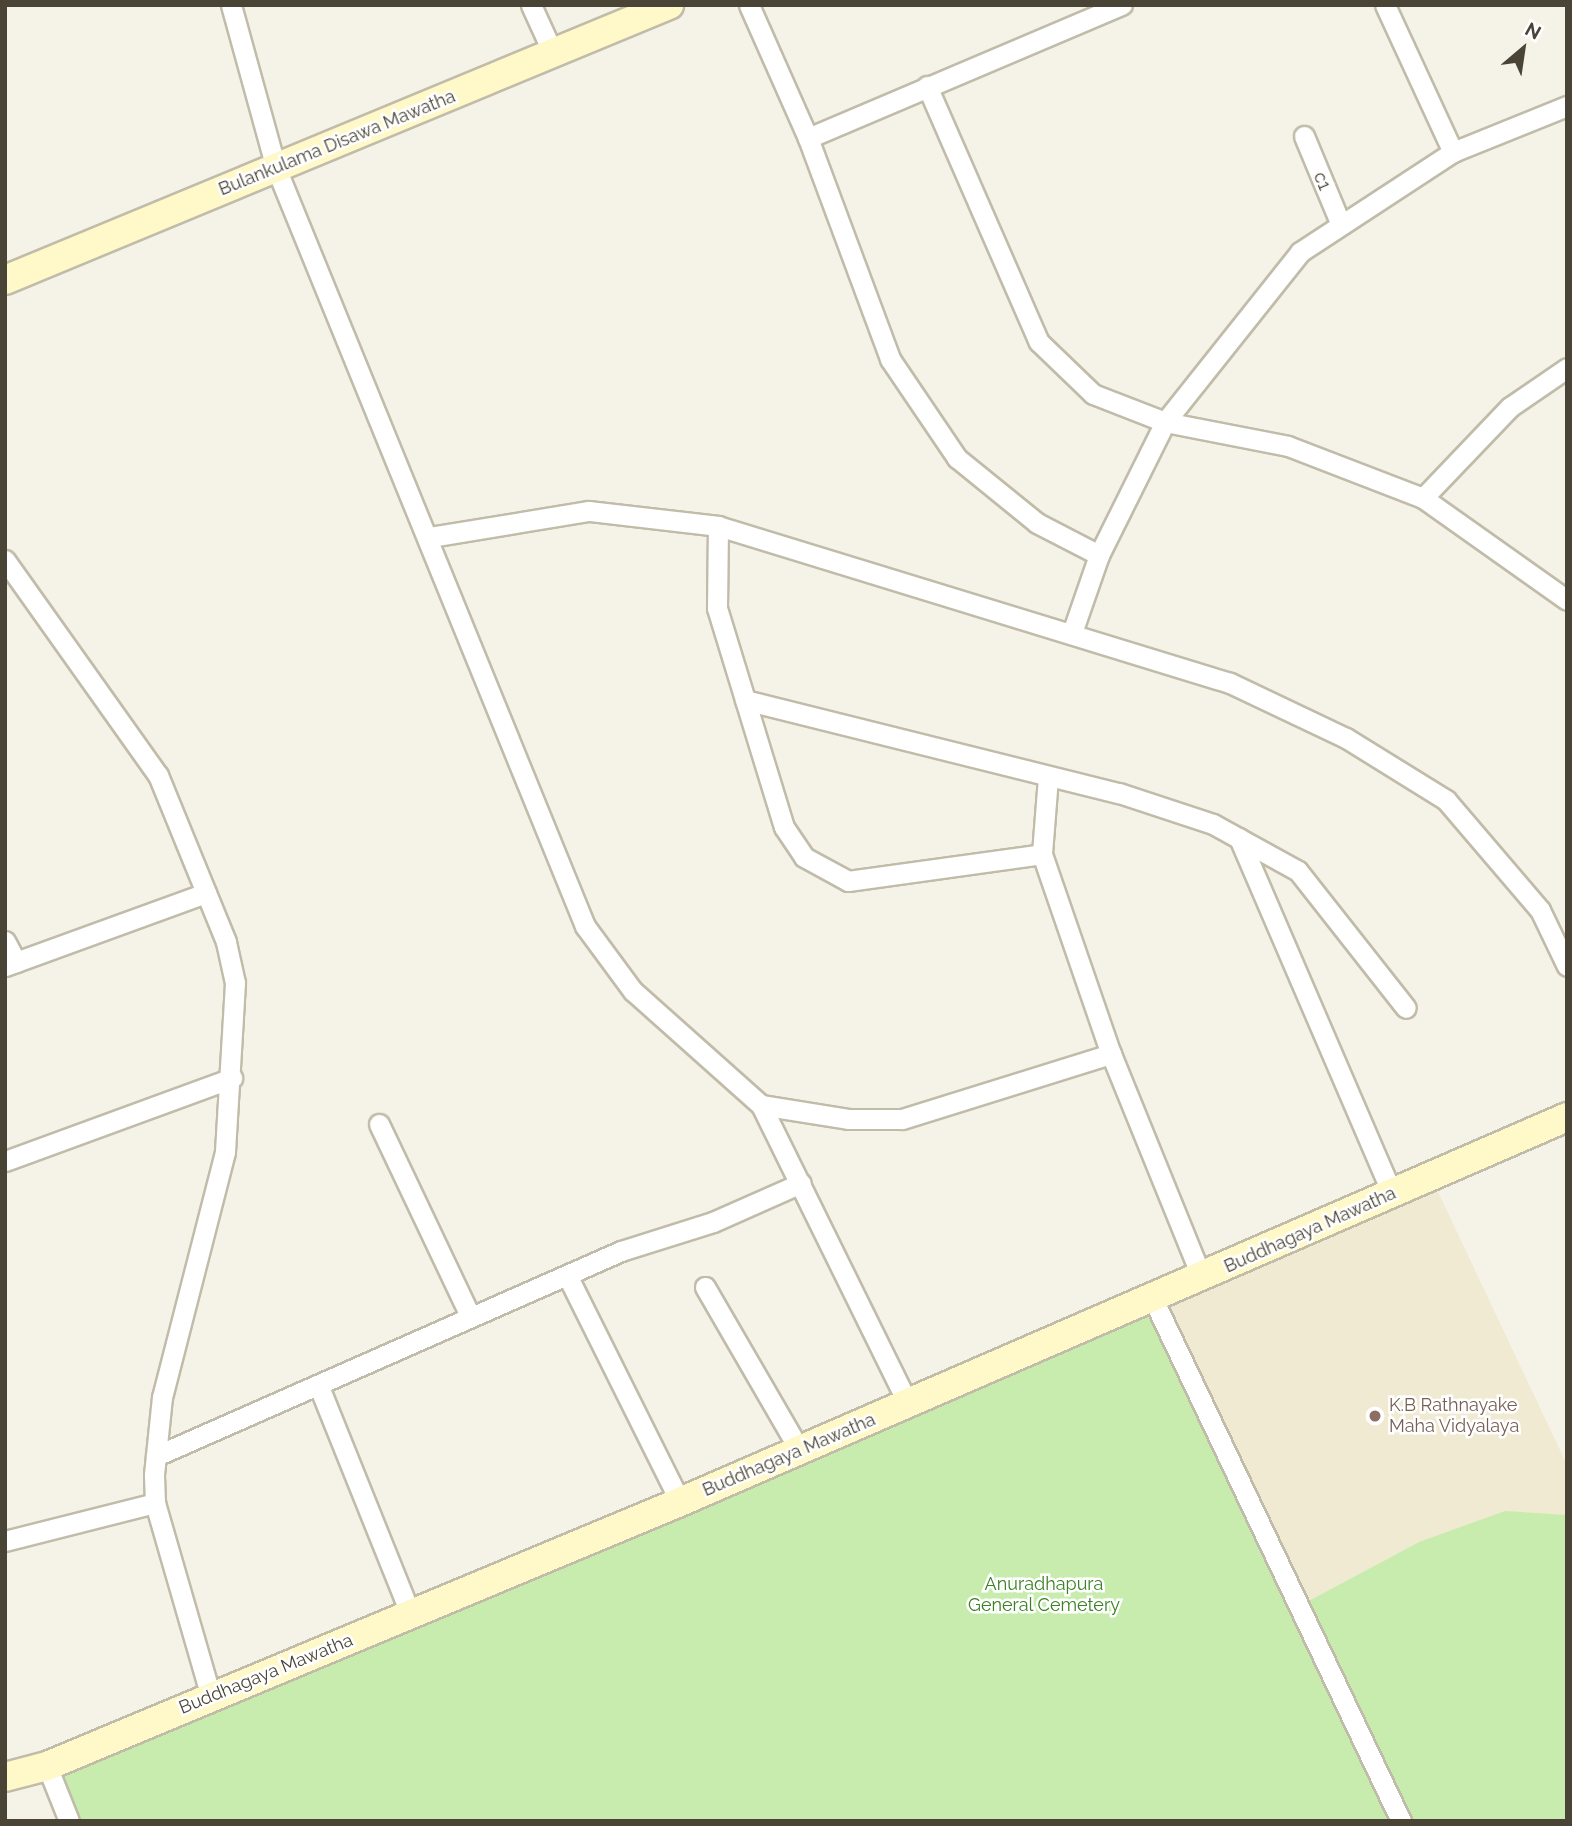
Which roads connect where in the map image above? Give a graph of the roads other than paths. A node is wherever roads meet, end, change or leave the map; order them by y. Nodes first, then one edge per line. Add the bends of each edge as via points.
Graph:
1 (231, 5) edge
2 (531, 5) edge
3 (669, 5) edge
4 (749, 5) edge
5 (1122, 5) edge
6 (1385, 5) edge
7 (554, 54) junction
8 (927, 86) junction
9 (1567, 106) edge
10 (1304, 136) dead end
11 (808, 138) junction
12 (1453, 152) junction
13 (276, 168) junction
14 (1341, 225) junction
15 (5, 280) edge
16 (1567, 368) edge
17 (1166, 422) junction
18 (1423, 498) junction
19 (718, 526) junction
20 (430, 537) junction
21 (1099, 555) junction
22 (5, 560) edge
23 (1567, 600) edge
24 (1073, 630) junction
25 (745, 699) junction
26 (1048, 777) junction
27 (1239, 838) junction
28 (1042, 854) junction
29 (206, 893) junction
30 (5, 941) edge
31 (10, 964) edge
32 (1567, 966) edge
33 (1406, 1008) dead end
34 (1111, 1054) junction
35 (232, 1078) junction
36 (761, 1105) junction
37 (1567, 1117) edge
38 (379, 1124) dead end
39 (5, 1161) edge
40 (801, 1183) junction
41 (1392, 1194) junction
42 (567, 1275) junction
43 (1202, 1278) junction
44 (705, 1287) dead end
45 (1153, 1299) junction
46 (470, 1316) junction
47 (320, 1389) junction
48 (908, 1404) junction
49 (800, 1451) junction
50 (156, 1457) junction
51 (680, 1502) junction
52 (155, 1503) junction
53 (5, 1541) edge
54 (411, 1615) junction
55 (211, 1696) junction
56 (47, 1766) junction
57 (5, 1777) edge
58 (69, 1821) edge
59 (1401, 1821) edge

1 - 13 street
2 - 7 street
3 - 7 main road, Bulankulama Disawa Mawatha
4 - 11 street
5 - 8 street
6 - 12 street
7 - 13 main road, Bulankulama Disawa Mawatha
8 - 11 street
8 - 17 street via 1039,342 1093,394
9 - 12 street
10 - 14 street, c1
11 - 21 street via 890,359 957,458 1037,523
12 - 14 street
13 - 15 main road, Bulankulama Disawa Mawatha
13 - 20 street
14 - 17 street via 1300,252
16 - 18 street via 1510,407
17 - 18 street via 1288,446
17 - 21 street
18 - 23 street
19 - 20 street via 589,512
19 - 24 street
19 - 25 street via 717,608
20 - 36 street via 585,926 634,991
21 - 24 street
22 - 29 street via 158,775
24 - 32 street via 1230,682 1346,738 1446,800 1540,910
25 - 26 street
25 - 28 street via 784,827 804,857 825,871 848,881
26 - 27 street via 1161,804
26 - 28 street
27 - 33 street via 1298,871
27 - 41 street
28 - 34 street
29 - 31 street
29 - 35 street via 235,983
30 - 31 street
34 - 36 street via 902,1119 848,1119
34 - 43 street
35 - 39 street
35 - 50 street via 225,1152 164,1385
36 - 40 street
37 - 41 main road, Buddhagaya Mawatha
38 - 46 street
40 - 42 street
40 - 48 street
41 - 43 main road, Buddhagaya Mawatha
42 - 46 street
42 - 51 street
43 - 45 main road, Buddhagaya Mawatha
44 - 49 street
45 - 48 main road, Buddhagaya Mawatha
45 - 59 street
46 - 47 street
47 - 50 street
47 - 54 street
48 - 49 main road, Buddhagaya Mawatha
49 - 51 main road, Buddhagaya Mawatha
50 - 52 street
51 - 54 main road, Buddhagaya Mawatha
52 - 53 street
52 - 55 street
54 - 55 main road, Buddhagaya Mawatha
55 - 56 main road, Buddhagaya Mawatha
56 - 57 main road, Buddhagaya Mawatha
56 - 58 street

